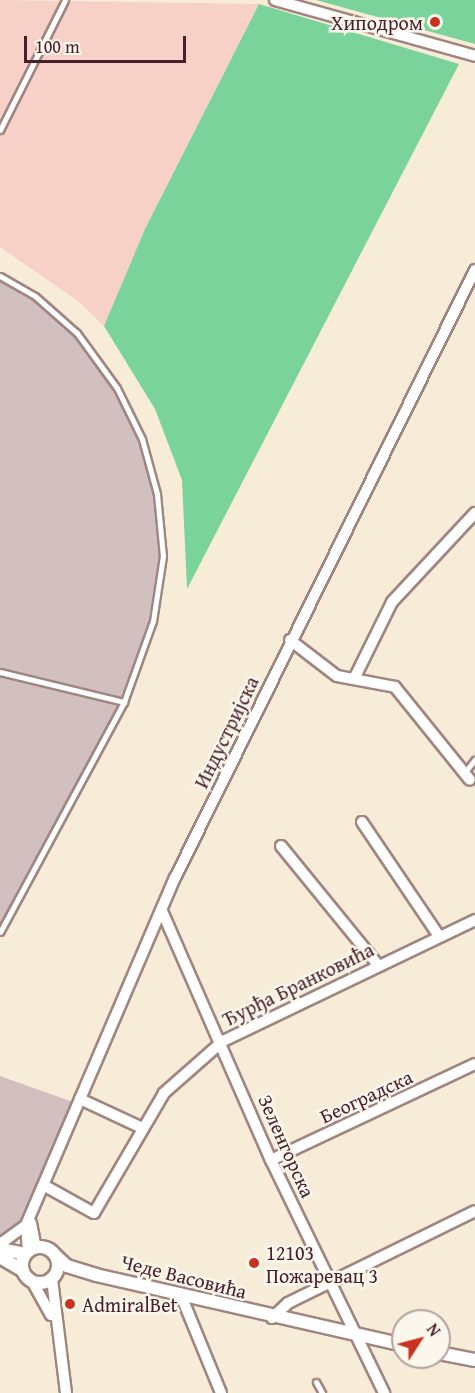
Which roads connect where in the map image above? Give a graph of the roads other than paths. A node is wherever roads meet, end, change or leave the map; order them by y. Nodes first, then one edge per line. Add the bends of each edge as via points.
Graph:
1 (65, 0) edge
2 (275, 0) edge
3 (475, 56) edge
4 (0, 130) edge
5 (475, 270) edge
6 (0, 276) edge
7 (475, 513) edge
8 (290, 640) junction
9 (0, 672) edge
10 (354, 680) junction
11 (124, 702) junction
12 (475, 759) edge
13 (470, 777) edge
14 (475, 792) edge
15 (362, 822) dead end
16 (281, 846) dead end
17 (162, 910) junction
18 (475, 920) edge
19 (0, 932) edge
20 (439, 936) junction
21 (378, 965) junction
22 (223, 1041) junction
23 (475, 1064) edge
24 (80, 1099) junction
25 (140, 1127) junction
26 (272, 1160) junction
27 (45, 1186) junction
28 (475, 1211) edge
29 (29, 1222) junction
30 (0, 1244) edge
31 (0, 1249) edge
32 (30, 1251) junction
33 (55, 1255) junction
34 (0, 1257) edge
35 (23, 1271) junction
36 (96, 1275) junction
37 (53, 1277) junction
38 (32, 1281) junction
39 (329, 1282) junction
40 (180, 1293) junction
41 (272, 1318) junction
42 (55, 1327) junction
43 (356, 1335) junction
44 (391, 1342) edge
45 (451, 1355) edge
46 (475, 1360) edge
47 (316, 1382) dead end
48 (66, 1393) edge
49 (221, 1393) edge
50 (322, 1393) edge
51 (384, 1393) edge

1 - 4 lane
2 - 3 street
5 - 8 street, Индустријска
6 - 11 lane via 35,296 77,333 117,388 142,439 157,494 162,555 153,621
7 - 10 street via 392,602
8 - 10 street via 337,676
8 - 17 street, Индустријска
9 - 11 lane
10 - 13 street via 395,687
11 - 19 lane
12 - 13 lane
13 - 14 street
15 - 20 street
16 - 21 street
17 - 22 street, Зеленгорска
17 - 24 street, Индустријска
18 - 20 street, Ђурђа Бранковића
20 - 21 street, Ђурђа Бранковића
21 - 22 street, Ђурђа Бранковића
22 - 25 street, Ђурђа Бранковића via 181,1074
22 - 26 street, Зеленгорска
23 - 26 street, Београдска
24 - 25 street
24 - 27 street, Индустријска
25 - 27 street, Ђурђа Бранковића via 94,1213
26 - 39 street, Зеленгорска
27 - 29 street, Индустријска
28 - 39 street
29 - 30 street
29 - 32 street
31 - 32 street, Чеде Васовића
32 - 33 street, Чеде Васовића
32 - 35 street
33 - 36 street, Чеде Васовића
33 - 37 street
34 - 35 street
35 - 38 street
36 - 37 street, Чеде Васовића
36 - 40 street, Чеде Васовића
37 - 38 street, Чеде Васовића
37 - 42 street
38 - 42 street
39 - 41 street
39 - 43 street, Зеленгорска
40 - 41 street, Чеде Васовића
40 - 49 street
41 - 43 street, Чеде Васовића
42 - 48 street
43 - 44 street, Чеде Васовића
43 - 51 street, Зеленгорска
45 - 46 street
47 - 50 lane

